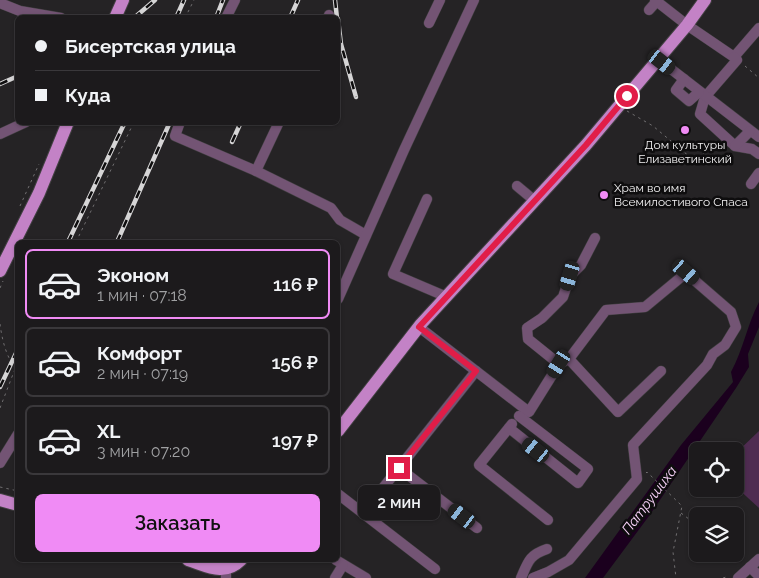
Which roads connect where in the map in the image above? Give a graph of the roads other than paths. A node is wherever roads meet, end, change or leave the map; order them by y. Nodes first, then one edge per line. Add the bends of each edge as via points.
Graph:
1 (123, 0) edge
2 (235, 0) edge
3 (440, 0) edge
4 (474, 0) edge
5 (705, 0) edge
6 (656, 1) edge
7 (0, 3) edge
8 (649, 10) dead end
9 (43, 15) edge
10 (116, 15) edge
11 (228, 15) edge
12 (430, 23) dead end
13 (687, 25) junction
14 (759, 28) edge
15 (736, 58) junction
16 (658, 59) junction
17 (702, 94) junction
18 (20, 125) edge
19 (67, 125) edge
20 (179, 125) edge
21 (278, 125) edge
22 (750, 131) junction
23 (0, 134) edge
24 (759, 137) edge
25 (735, 146) junction
26 (759, 154) edge
27 (256, 171) junction
28 (759, 173) edge
29 (751, 184) dead end
30 (517, 186) dead end
31 (427, 199) dead end
32 (535, 201) junction
33 (366, 235) junction
34 (595, 238) dead end
35 (16, 240) edge
36 (15, 241) edge
37 (0, 271) edge
38 (340, 294) edge
39 (447, 297) junction
40 (419, 327) junction
41 (569, 359) junction
42 (559, 364) junction
43 (476, 371) junction
44 (661, 371) dead end
45 (524, 414) junction
46 (340, 428) edge
47 (509, 428) junction
48 (15, 439) edge
49 (0, 464) edge
50 (399, 468) junction
51 (340, 496) edge
52 (0, 500) edge
53 (15, 504) edge
54 (363, 513) junction
55 (548, 520) dead end
56 (477, 528) dead end
57 (547, 549) dead end
58 (759, 559) edge
59 (194, 562) edge
60 (239, 562) edge
61 (339, 562) edge
62 (750, 568) junction
63 (435, 569) dead end
64 (548, 572) junction
65 (226, 574) edge
66 (759, 576) edge
67 (335, 578) edge
68 (366, 578) edge
69 (521, 578) edge
70 (533, 578) edge
71 (558, 578) edge
72 (738, 578) edge

1 - 10 main road
2 - 11 street
3 - 12 street
4 - 33 street
5 - 13 main road
6 - 8 street
6 - 13 street
7 - 9 street
13 - 15 street
13 - 16 main road
14 - 15 street
15 - 17 street
16 - 17 street
16 - 32 main road
17 - 22 street
17 - 25 street via 700,114
18 - 23 street
19 - 35 main road
20 - 27 street via 175,136
21 - 27 street
22 - 24 street
22 - 25 street
25 - 26 street via 752,149
27 - 33 street via 331,208 340,220
28 - 29 street
30 - 32 street
31 - 39 street via 393,274
32 - 39 main road
33 - 38 street
34 - 42 street via 581,265 570,276 563,297 527,328 528,339
36 - 37 main road
39 - 40 main road
40 - 43 street
40 - 46 main road
41 - 42 street
41 - 44 street via 618,412
41 - 64 street via 606,310 645,307 686,272 731,312 736,327 725,345 713,354 707,365 633,445 637,479 569,560
42 - 45 street
43 - 45 street
43 - 50 street
45 - 47 street
45 - 47 street via 588,468 578,483
47 - 55 street via 479,465
48 - 49 street
50 - 54 street
50 - 56 street
51 - 54 street
52 - 53 main road
54 - 63 street
57 - 69 street via 535,553 528,560
58 - 62 street
59 - 65 main road
60 - 65 main road
61 - 67 street
61 - 68 street
62 - 66 street
62 - 72 street
64 - 70 street
64 - 71 street

